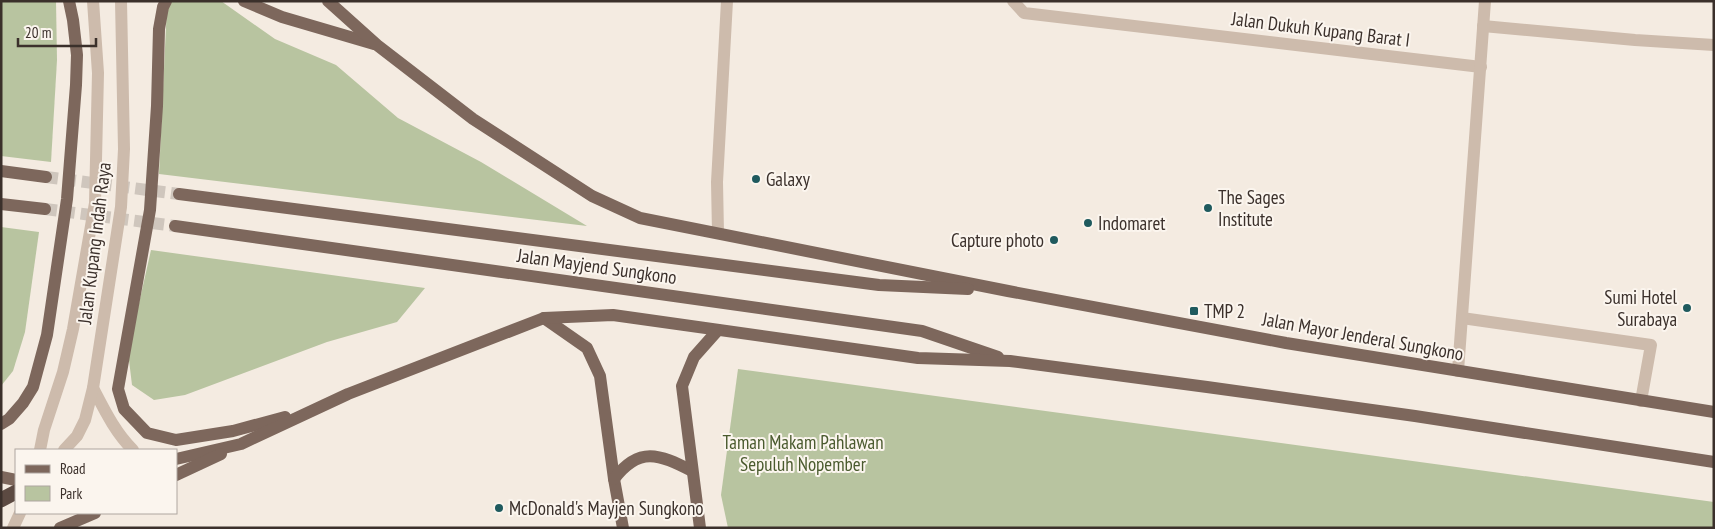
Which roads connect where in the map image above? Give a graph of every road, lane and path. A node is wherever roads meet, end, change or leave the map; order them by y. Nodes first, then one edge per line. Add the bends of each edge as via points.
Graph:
1 (69, 1) edge
2 (93, 1) edge
3 (121, 1) edge
4 (166, 1) edge
5 (244, 1) edge
6 (328, 1) edge
7 (727, 1) edge
8 (1013, 1) edge
9 (1485, 1) edge
10 (1483, 26) junction
11 (377, 45) junction
12 (1714, 45) edge
13 (1481, 66) junction
14 (1, 171) edge
15 (46, 177) tunnel mouth
16 (179, 194) tunnel mouth
17 (1, 204) edge
18 (44, 209) tunnel mouth
19 (175, 226) tunnel mouth
20 (718, 233) junction
21 (1008, 291) junction
22 (544, 318) junction
23 (1462, 318) junction
24 (718, 330) junction
25 (1010, 361) junction
26 (1458, 371) junction
27 (94, 388) junction
28 (1641, 401) junction
29 (314, 410) junction
30 (1714, 412) edge
31 (1, 424) edge
32 (241, 444) junction
33 (40, 449) edge
34 (65, 449) edge
35 (132, 449) edge
36 (178, 459) edge
37 (1714, 462) edge
38 (692, 471) junction
39 (178, 474) edge
40 (1, 477) edge
41 (614, 479) junction
42 (15, 480) edge
43 (15, 493) edge
44 (1, 500) edge
45 (20, 514) edge
46 (92, 514) edge
47 (13, 528) edge
48 (60, 528) edge
49 (623, 528) edge
50 (700, 528) edge

1 - 31 main road via 77,55 76,85 67,198 47,335 33,388 9,419
2 - 33 street, Jalan Kupang Indah Raya via 98,73 95,203 73,329
3 - 27 street, Jalan Kupang Indah Raya via 124,131 121,207
4 - 29 main road via 159,29 150,210 118,389 124,409 147,433 176,440 233,431
5 - 11 main road via 282,17
6 - 11 main road
7 - 20 street via 716,182
8 - 13 street, Jalan Dukuh Kupang Barat I via 1024,12
9 - 10 street
10 - 12 street
10 - 13 street
11 - 20 main road via 473,119 592,196 640,218
13 - 23 street
14 - 15 main road
16 - 21 main road, Jalan Mayjend Sungkono via 879,285
17 - 18 main road
19 - 25 main road, Jalan Mayjend Sungkono via 922,330
20 - 21 main road
21 - 26 main road, Jalan Mayor Jenderal Sungkono via 1286,343
22 - 24 main road via 613,315
22 - 29 main road
22 - 41 main road via 587,348 600,376
23 - 26 street
23 - 28 street via 1651,345
24 - 25 main road via 918,358
24 - 38 main road via 694,357 682,386
25 - 37 main road via 1415,416
26 - 28 main road, Jalan Mayor Jenderal Sungkono
27 - 34 street, Jalan Kupang Indah Raya via 85,420 77,436
27 - 35 street via 108,417
28 - 30 main road, Jalan Mayor Jenderal Sungkono
29 - 32 main road
32 - 36 main road
32 - 39 main road
38 - 41 main road via 661,457 647,456 622,468
38 - 50 main road
40 - 42 main road
41 - 49 main road
43 - 44 highway
45 - 47 street
46 - 48 main road

